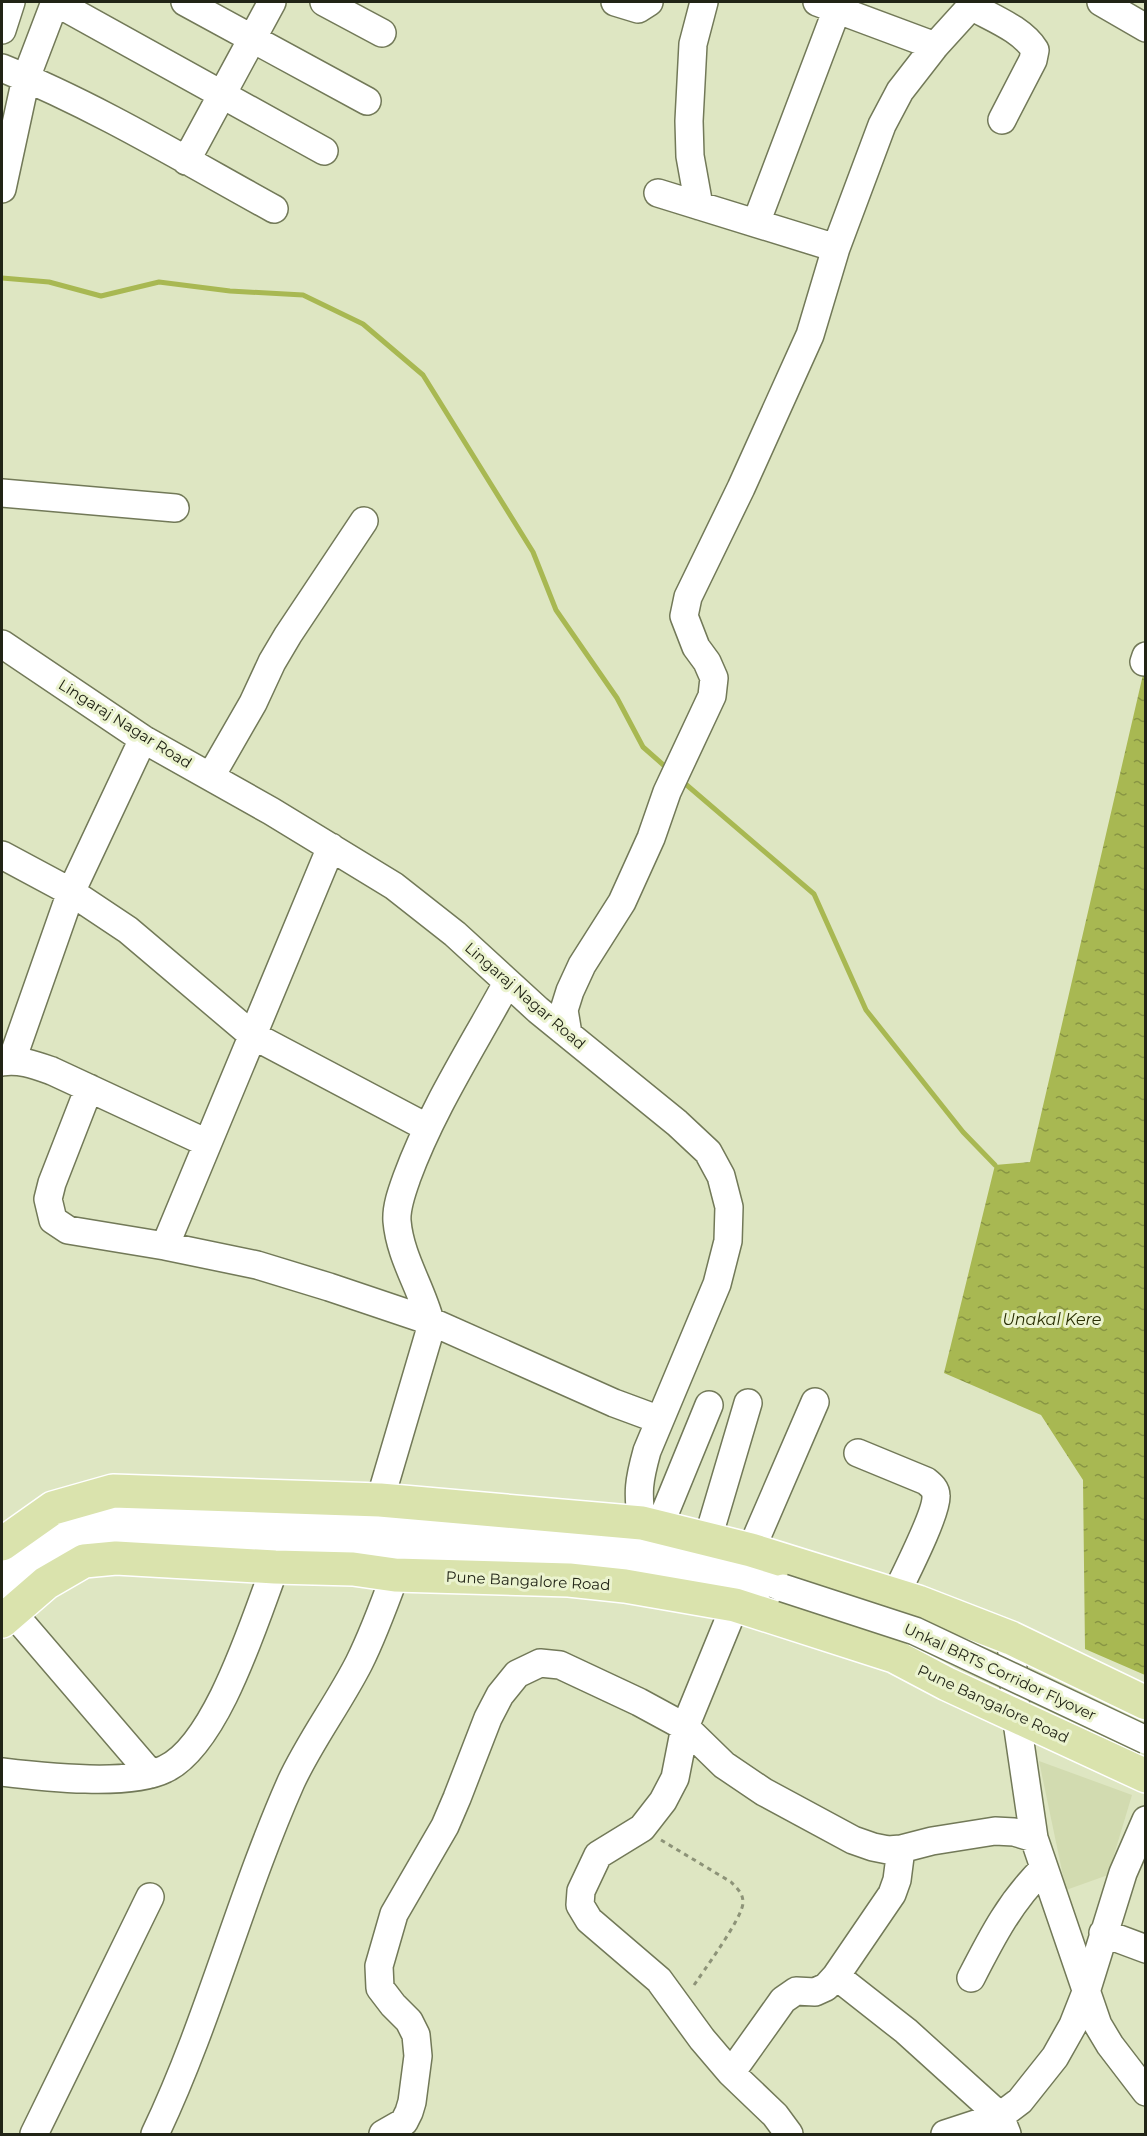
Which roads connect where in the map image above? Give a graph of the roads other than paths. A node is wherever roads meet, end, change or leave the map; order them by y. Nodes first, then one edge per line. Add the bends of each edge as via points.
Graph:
1 (11, 2) edge
2 (55, 2) edge
3 (185, 2) edge
4 (272, 2) edge
5 (324, 2) edge
6 (615, 2) edge
7 (649, 2) edge
8 (704, 2) edge
9 (1101, 2) edge
10 (973, 4) edge
11 (827, 5) edge
12 (1146, 28) edge
13 (2, 30) edge
14 (382, 33) dead end
15 (253, 39) junction
16 (935, 46) junction
17 (2, 68) edge
18 (26, 78) junction
19 (222, 94) junction
20 (368, 101) dead end
21 (1002, 120) dead end
22 (324, 151) dead end
23 (186, 161) junction
24 (2, 189) edge
25 (658, 193) dead end
26 (699, 206) junction
27 (274, 209) dead end
28 (756, 223) junction
29 (836, 248) junction
30 (2, 493) edge
31 (175, 508) dead end
32 (364, 521) dead end
33 (2, 644) edge
34 (143, 739) junction
35 (210, 776) junction
36 (332, 847) junction
37 (2, 855) edge
38 (70, 892) junction
39 (507, 982) junction
40 (568, 1034) junction
41 (252, 1035) junction
42 (7, 1061) edge
43 (89, 1089) junction
44 (428, 1128) junction
45 (207, 1143) junction
46 (165, 1246) junction
47 (430, 1321) junction
48 (748, 1402) dead end
49 (815, 1402) dead end
50 (709, 1405) dead end
51 (660, 1420) junction
52 (858, 1453) dead end
53 (380, 1500) junction
54 (651, 1525) junction
55 (708, 1538) junction
56 (2, 1544) edge
57 (751, 1550) junction
58 (2, 1566) edge
59 (275, 1567) junction
60 (395, 1575) junction
61 (783, 1588) junction
62 (895, 1596) junction
63 (735, 1605) junction
64 (5, 1608) edge
65 (1011, 1638) junction
66 (1146, 1703) edge
67 (1016, 1715) junction
68 (685, 1727) junction
69 (1146, 1740) edge
70 (2, 1772) edge
71 (151, 1774) junction
72 (1146, 1776) edge
73 (1146, 1820) edge
74 (1034, 1838) junction
75 (901, 1849) junction
76 (1044, 1868) junction
77 (150, 1897) dead end
78 (1103, 1933) junction
79 (1146, 1949) edge
80 (836, 1976) junction
81 (971, 1978) dead end
82 (1086, 1992) junction
83 (731, 2073) junction
84 (1146, 2092) edge
85 (1004, 2125) edge
86 (401, 2130) edge
87 (34, 2134) edge
88 (155, 2134) edge
89 (789, 2134) edge
90 (945, 2134) edge

1 - 13 street
2 - 18 street
2 - 19 street
3 - 15 street
4 - 15 street
5 - 14 street
6 - 7 street via 638,9
8 - 26 street via 693,44 689,121 690,156
9 - 12 street
10 - 16 street
10 - 21 street via 1021,35 1035,50
11 - 16 street
11 - 28 street
15 - 19 street
15 - 20 street
16 - 29 street via 900,91 882,125
17 - 18 street
18 - 23 street
18 - 24 street
19 - 22 street
19 - 23 street
23 - 27 street
25 - 26 street
26 - 28 street
28 - 29 street
29 - 40 street via 810,334 688,597 684,616 714,678 712,696 622,902 570,991 564,1010
30 - 31 street
32 - 35 street via 288,635
33 - 34 street, Lingaraj Nagar Road
34 - 35 street, Lingaraj Nagar Road
34 - 38 street
35 - 36 street, Lingaraj Nagar Road
36 - 39 street, Lingaraj Nagar Road via 428,912
36 - 41 street
37 - 38 street
38 - 41 street via 128,930
38 - 42 street
39 - 40 street, Lingaraj Nagar Road
39 - 44 street
40 - 51 street, Lingaraj Nagar Road via 708,1152 721,1176 729,1207 728,1241 717,1284
41 - 44 street
41 - 45 street
42 - 43 street via 43,1067
43 - 45 street
43 - 46 street via 49,1192 53,1220 68,1230
44 - 47 street via 401,1193 397,1219 406,1260
45 - 46 street
46 - 47 street via 257,1265
47 - 51 street
47 - 53 street
48 - 55 street
49 - 57 street
50 - 54 street
51 - 54 street, Lingaraj Nagar Road via 639,1479 638,1497
52 - 62 street via 926,1481 936,1496 926,1530
53 - 54 main road
53 - 56 main road via 113,1491 53,1508
54 - 55 main road
55 - 57 main road
57 - 62 main road
58 - 61 street via 62,1524 130,1512 364,1522 633,1542 726,1561
59 - 60 main road, Pune Bangalore Road via 353,1569
59 - 64 main road, Pune Bangalore Road via 116,1558 84,1561
59 - 71 street via 218,1708 187,1754 167,1769
60 - 63 main road, Pune Bangalore Road via 569,1580
60 - 88 street via 358,1664 292,1780 259,1859 190,2052
61 - 64 street via 575,1560 121,1534 72,1541 26,1571
61 - 69 street, Unkal BRTS Corridor Flyover, bridge via 915,1631
62 - 65 main road
63 - 67 main road, Pune Bangalore Road via 894,1656
63 - 68 street
64 - 71 street
65 - 66 main road
65 - 67 street
67 - 72 main road, Pune Bangalore Road
67 - 74 street
68 - 75 street via 724,1765 764,1792 853,1840 888,1850
68 - 83 street via 675,1778 663,1801 642,1828 598,1856 581,1891 580,1905 589,1920 659,1980
68 - 86 street via 560,1665 540,1663 517,1674 500,1695 458,1798 394,1914 379,1966 380,1988 409,2021 416,2036 416,2078
70 - 71 street via 108,1779
73 - 78 street
74 - 75 street via 995,1831
74 - 76 street
75 - 80 street via 892,1894
76 - 81 street via 1000,1922
76 - 82 street
77 - 87 street
78 - 79 street
78 - 82 street
80 - 83 street via 815,1992 796,1991 783,2000
80 - 85 street via 906,2031
82 - 84 street via 1098,2025
82 - 85 street via 1055,2057
83 - 89 street
85 - 90 street

